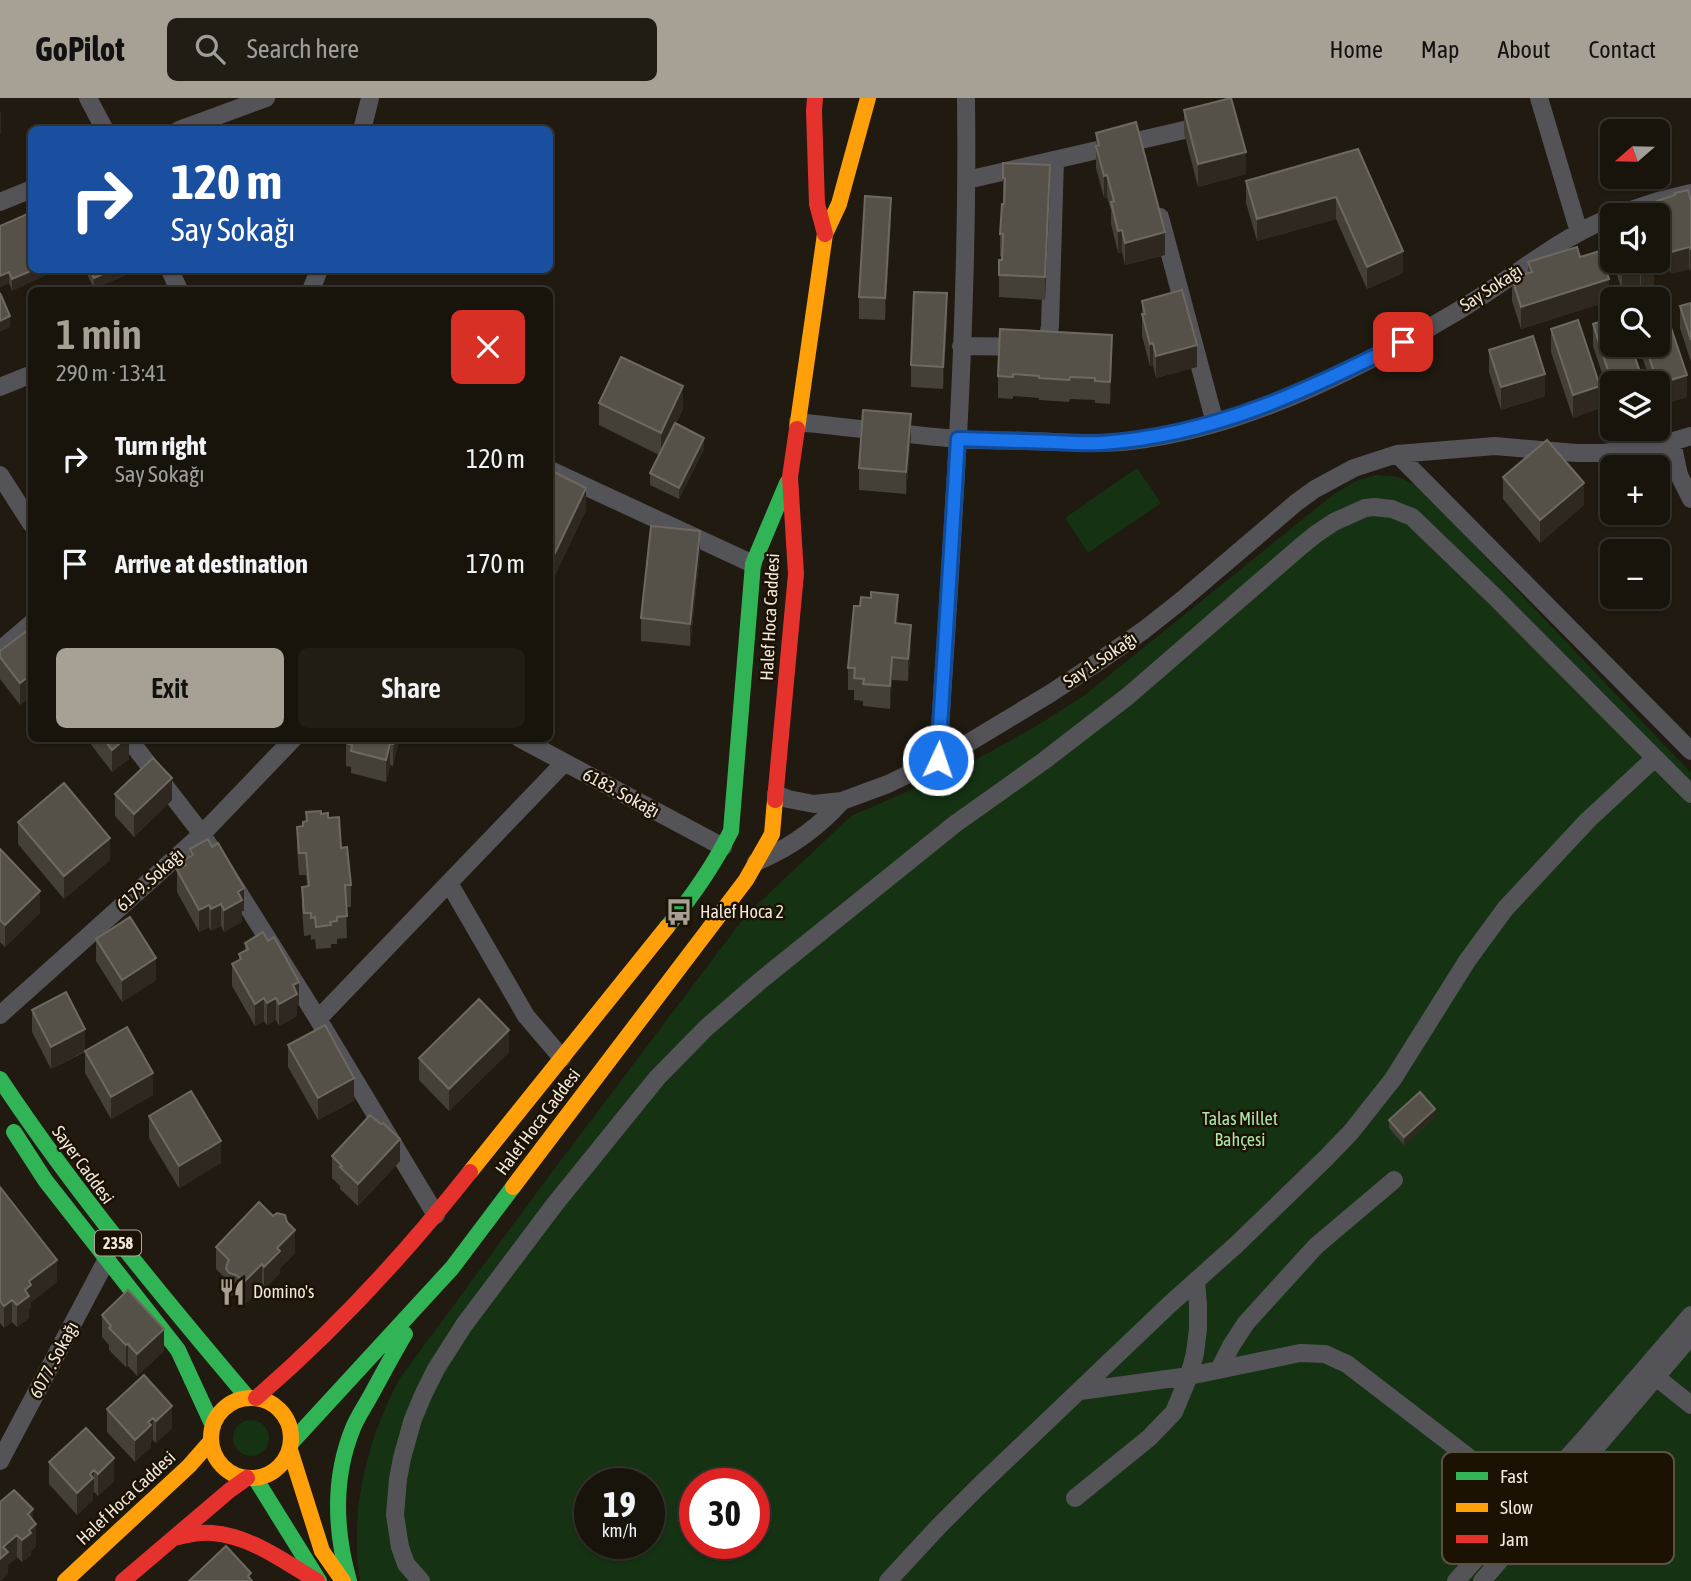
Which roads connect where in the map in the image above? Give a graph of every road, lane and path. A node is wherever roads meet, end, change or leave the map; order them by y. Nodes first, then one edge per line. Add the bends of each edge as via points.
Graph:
1 (88, 98) edge
2 (265, 98) edge
3 (370, 98) edge
4 (815, 98) edge
5 (867, 98) edge
6 (966, 98) edge
7 (1539, 98) edge
8 (1220, 122) edge
9 (103, 126) edge
10 (190, 126) edge
11 (363, 126) edge
12 (1055, 160) junction
13 (967, 180) junction
14 (28, 190) edge
15 (1691, 193) edge
16 (1154, 194) edge
17 (0, 202) edge
18 (1652, 203) edge
19 (1600, 222) edge
20 (1579, 232) junction
21 (825, 234) junction
22 (961, 346) junction
23 (28, 376) edge
24 (0, 387) edge
25 (798, 422) junction
26 (1215, 424) junction
27 (1691, 436) edge
28 (958, 439) junction
29 (1672, 442) junction
30 (1397, 454) junction
31 (553, 471) edge
32 (0, 475) edge
33 (790, 477) junction
34 (1691, 499) edge
35 (28, 519) edge
36 (753, 564) junction
37 (28, 626) edge
38 (0, 650) edge
39 (131, 742) edge
40 (290, 742) edge
41 (526, 742) edge
42 (1691, 751) edge
43 (1655, 758) junction
44 (938, 760) junction
45 (564, 763) junction
46 (776, 794) junction
47 (1691, 794) edge
48 (842, 802) junction
49 (202, 834) junction
50 (723, 847) junction
51 (756, 862) junction
52 (449, 883) junction
53 (0, 1015) edge
54 (318, 1019) junction
55 (562, 1058) junction
56 (0, 1079) edge
57 (7, 1121) dead end
58 (1394, 1180) dead end
59 (436, 1215) junction
60 (107, 1259) junction
61 (1196, 1281) junction
62 (423, 1300) junction
63 (1691, 1315) edge
64 (1691, 1336) edge
65 (1219, 1370) junction
66 (1189, 1376) junction
67 (1656, 1377) junction
68 (1080, 1391) junction
69 (252, 1398) junction
70 (1691, 1405) edge
71 (212, 1433) junction
72 (290, 1446) junction
73 (1462, 1452) edge
74 (1571, 1452) edge
75 (1594, 1452) edge
76 (0, 1461) edge
77 (251, 1478) junction
78 (1075, 1498) dead end
79 (171, 1539) junction
80 (1471, 1564) edge
81 (1501, 1564) edge
82 (1489, 1578) edge
83 (65, 1581) edge
84 (123, 1581) edge
85 (318, 1581) edge
86 (343, 1581) edge
87 (349, 1581) edge
88 (421, 1581) edge
89 (888, 1581) edge
90 (1456, 1581) edge

1 - 9 street
2 - 10 street
3 - 11 street
4 - 21 main road via 817,204
5 - 21 main road via 839,204
6 - 13 street
7 - 20 street
8 - 12 street via 1141,147
12 - 13 street
12 - 22 street via 1048,336 1032,346
13 - 22 street
14 - 17 street
15 - 18 street, Say Sokağı
16 - 26 street
19 - 20 street, Say Sokağı
20 - 26 street, Say Sokağı via 1403,342 1310,388
21 - 25 main road
22 - 28 street
23 - 24 street
25 - 28 street, Say Sokağı
25 - 33 main road
26 - 28 street, Say Sokağı via 1098,444
27 - 29 street, Say 1. Sokağı
28 - 44 street
29 - 30 street, Say 1. Sokağı via 1603,453 1495,446
29 - 34 street via 1679,475
30 - 42 street
30 - 44 street, Say 1. Sokağı via 1354,468 1315,489 1144,630 1051,693
31 - 36 street
32 - 35 street
33 - 36 main road, Halef Hoca Caddesi
33 - 46 main road, Halef Hoca Caddesi via 796,574
36 - 50 main road, Halef Hoca Caddesi via 731,831
37 - 38 street
39 - 49 street
40 - 49 street, 6179. Sokağı
41 - 45 street, 6183. Sokağı
43 - 47 street
43 - 61 street via 1588,820 1505,909 1393,1079 1351,1132
43 - 88 street via 1412,517 1392,509 1365,508 1316,534 1128,696 946,831 760,981 657,1078 464,1325 424,1394 402,1458 395,1515 400,1547
44 - 48 street, Say 1. Sokağı
45 - 50 street, 6183. Sokağı
45 - 52 street
46 - 48 street, Say 1. Sokağı via 814,804
46 - 51 main road, Halef Hoca Caddesi via 772,834
48 - 51 street via 808,834
49 - 53 street, 6179. Sokağı
49 - 54 street
50 - 55 main road, Halef Hoca Caddesi via 679,912
51 - 62 main road, Halef Hoca Caddesi via 468,1247
52 - 54 street
52 - 55 street via 526,1016
54 - 59 street
55 - 59 main road, Halef Hoca Caddesi
56 - 69 main road, Sayer Caddesi / 2358 via 86,1203
57 - 60 main road via 45,1180
58 - 65 street via 1315,1246 1246,1323
59 - 69 main road, Halef Hoca Caddesi via 292,1367
60 - 71 main road via 178,1350
60 - 76 street, 6077. Sokağı
61 - 66 street via 1198,1329
61 - 68 street
62 - 72 main road, Halef Hoca Caddesi
62 - 87 main road via 346,1450 338,1523
63 - 74 street
64 - 67 street
65 - 66 street
65 - 73 street via 1300,1353 1337,1358
66 - 68 street
66 - 78 street via 1174,1412
67 - 70 street
67 - 75 street
68 - 89 street
69 - 71 main road via 226,1406
69 - 72 main road via 271,1403 282,1413 290,1427
71 - 77 main road via 215,1456 225,1469
71 - 83 main road, Halef Hoca Caddesi via 189,1466
72 - 77 main road via 276,1470
72 - 86 main road via 322,1551
77 - 79 main road
77 - 85 main road
79 - 84 main road
79 - 85 main road via 198,1532 226,1534
80 - 90 street
81 - 82 street

